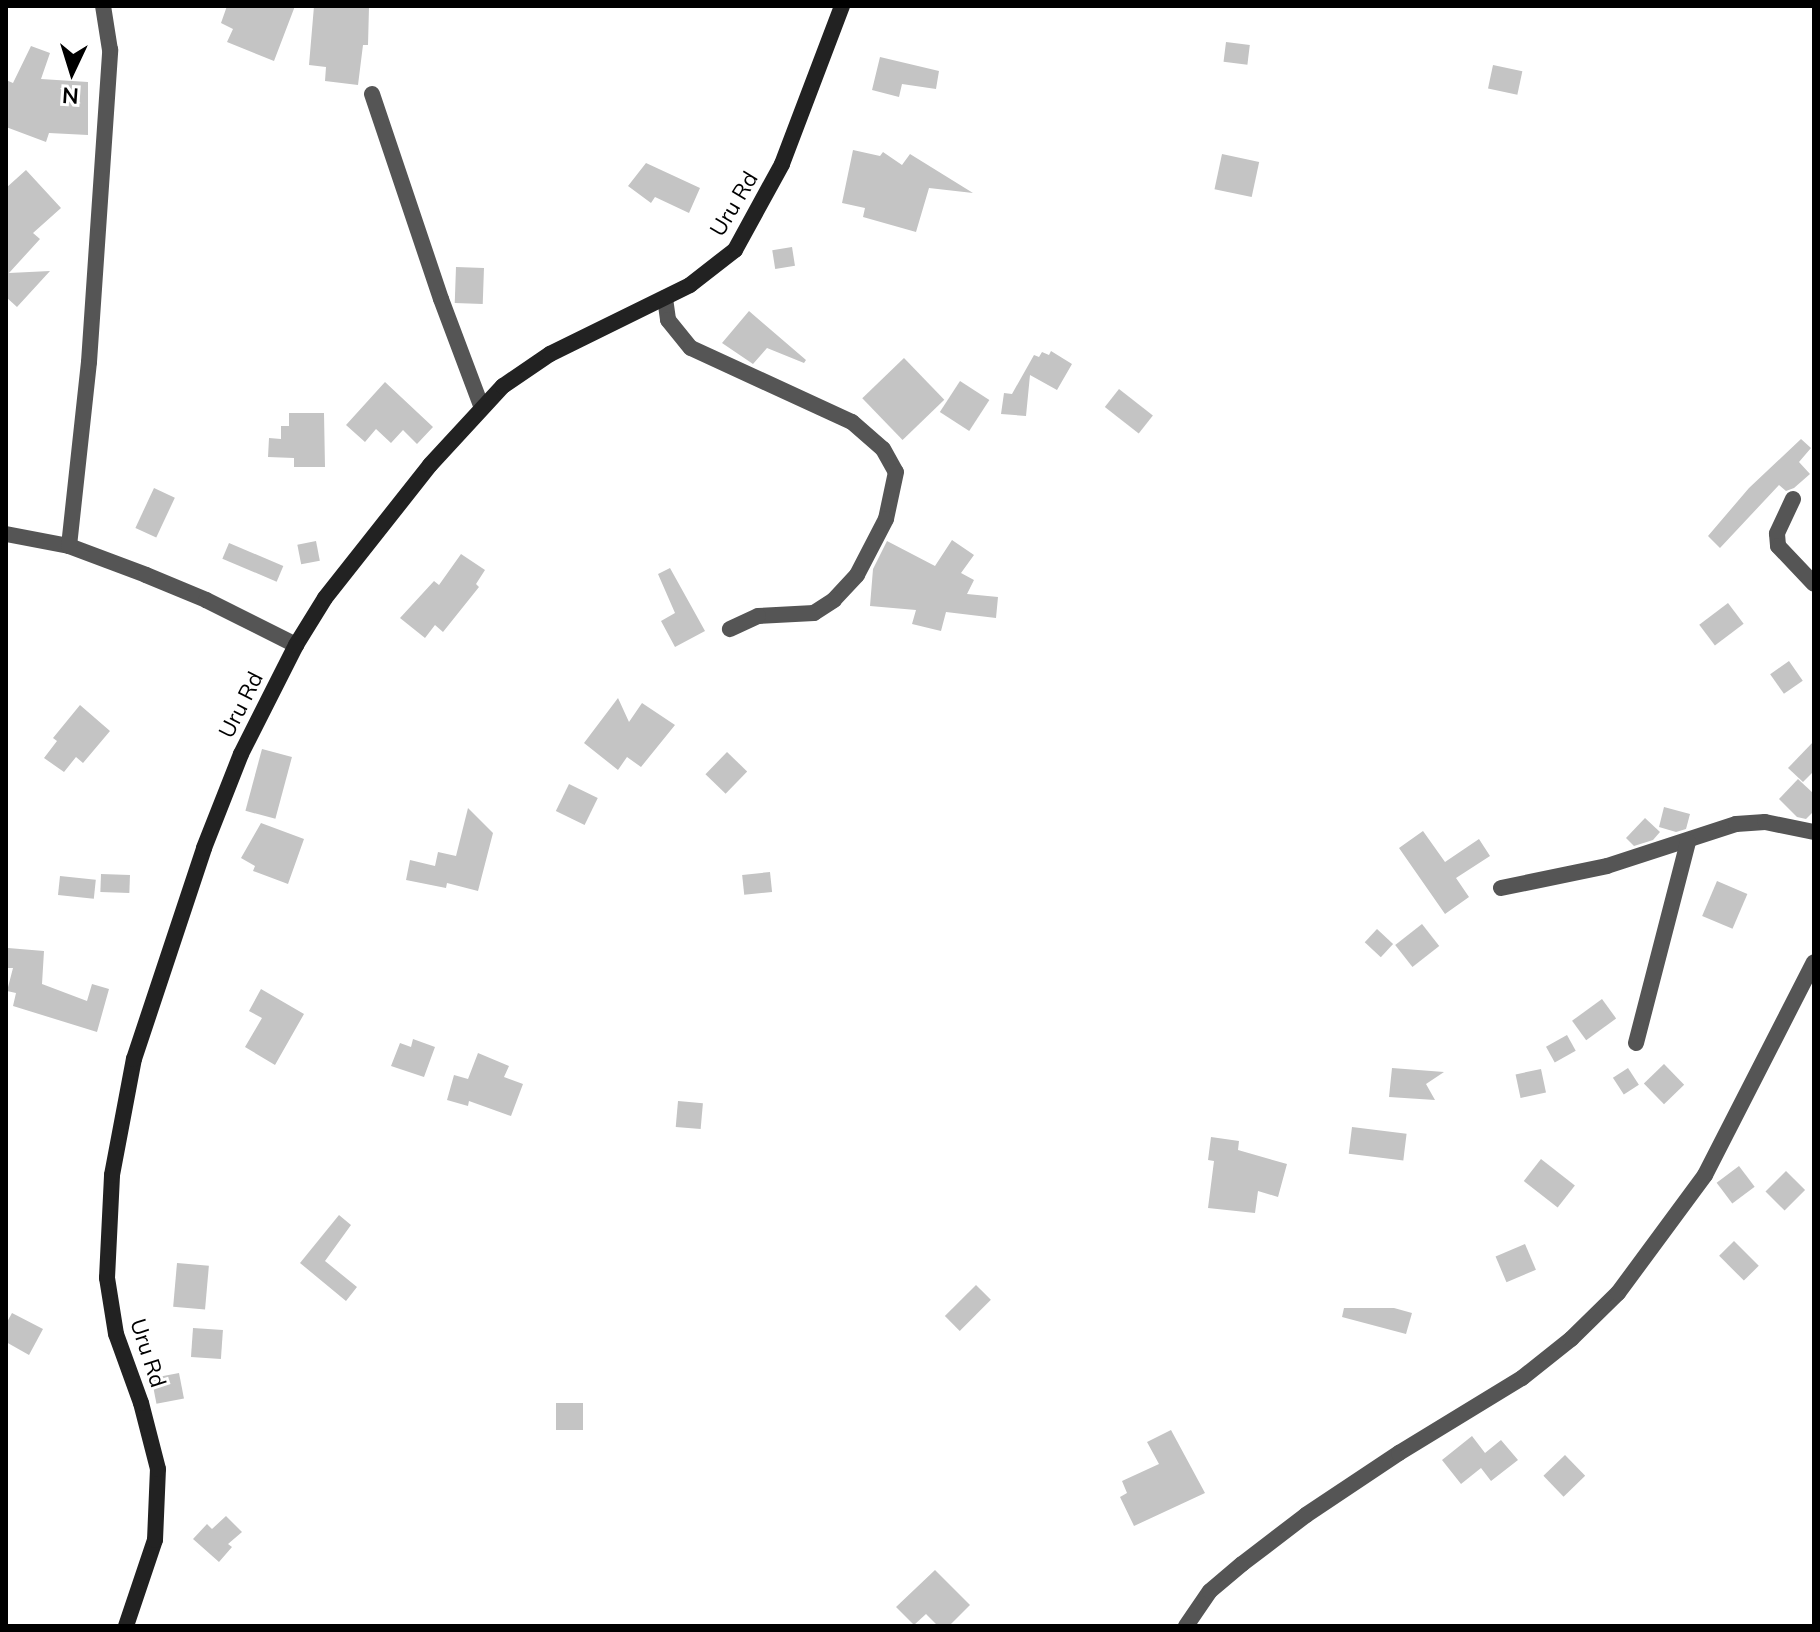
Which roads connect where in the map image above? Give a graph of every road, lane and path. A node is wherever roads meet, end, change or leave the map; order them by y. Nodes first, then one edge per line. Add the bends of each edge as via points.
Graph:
1 (103, 6) edge
2 (842, 6) edge
3 (372, 94) dead end
4 (665, 298) junction
5 (482, 408) junction
6 (1793, 499) dead end
7 (6, 534) edge
8 (69, 546) junction
9 (1814, 584) edge
10 (730, 629) dead end
11 (296, 645) junction
12 (1814, 832) edge
13 (1688, 842) junction
14 (1501, 888) dead end
15 (1814, 962) edge
16 (1636, 1043) dead end
17 (126, 1626) edge
18 (1186, 1626) edge

1 - 8 street via 110,50 89,362
2 - 4 street, Uru Rd via 782,164 749,227 717,267
3 - 5 street
4 - 5 street, Uru Rd via 550,354 503,386
4 - 10 street via 668,320 691,348 852,422 883,449 896,472 886,519 857,575 834,600 814,613 758,616
5 - 11 street, Uru Rd via 370,540
6 - 9 street via 1777,534 1778,546
7 - 8 street
8 - 11 street via 206,600
11 - 17 street, Uru Rd via 241,754 175,932 134,1059 112,1175 107,1278 116,1334 158,1469 155,1540
12 - 13 street via 1765,822 1736,824
13 - 14 street
13 - 16 street
15 - 18 street via 1705,1175 1618,1293 1522,1378 1411,1445 1242,1564 1210,1591

